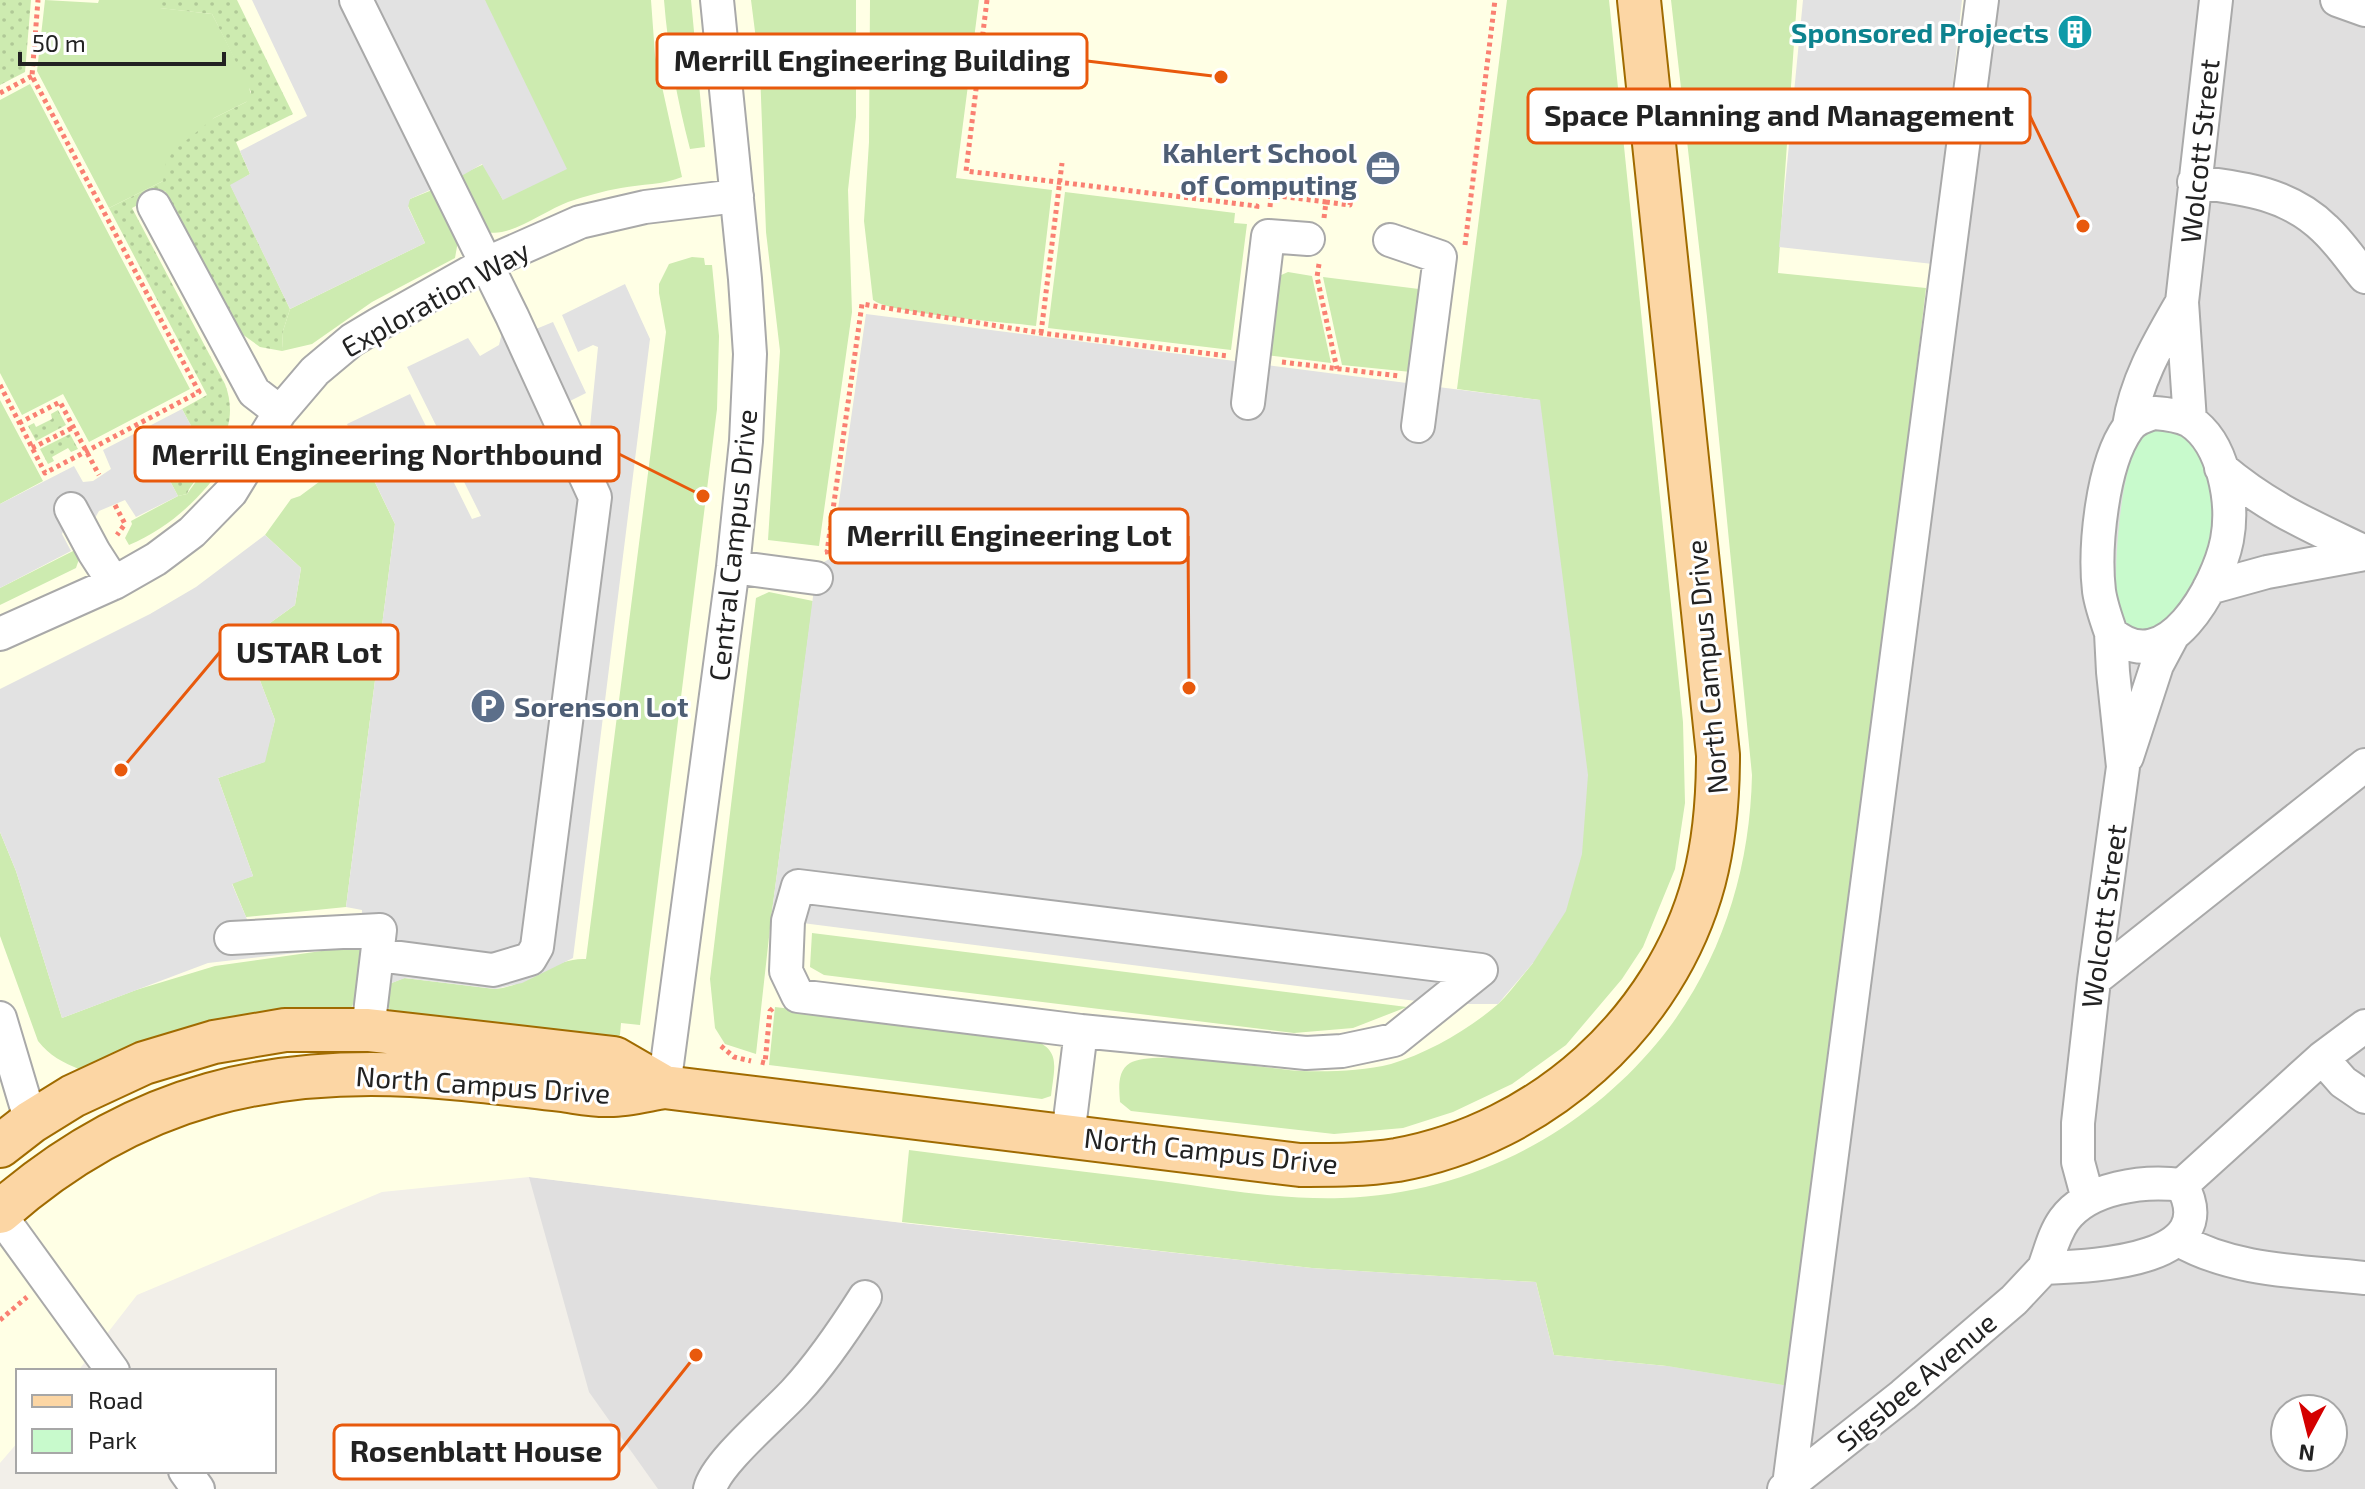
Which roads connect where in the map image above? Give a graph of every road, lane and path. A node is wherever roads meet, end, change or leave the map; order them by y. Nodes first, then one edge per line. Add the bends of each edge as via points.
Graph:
1 (38, 0) edge
2 (356, 0) edge
3 (717, 0) edge
4 (987, 0) edge
5 (1639, 0) edge
6 (1982, 0) edge
7 (2216, 0) edge
8 (2337, 0) edge
9 (2365, 10) edge
10 (32, 76) junction
11 (0, 93) edge
12 (1062, 163) dead end
13 (1060, 182) junction
14 (2194, 182) junction
15 (737, 196) junction
16 (1351, 198) dead end
17 (1326, 202) junction
18 (154, 206) dead end
19 (1270, 206) dead end
20 (1255, 217) dead end
21 (1390, 240) dead end
22 (1316, 244) junction
23 (485, 264) junction
24 (2365, 277) edge
25 (2182, 302) junction
26 (862, 304) dead end
27 (1041, 333) dead end
28 (1337, 369) dead end
29 (0, 385) edge
30 (1248, 403) dead end
31 (280, 412) junction
32 (2190, 421) junction
33 (19, 423) junction
34 (1418, 426) dead end
35 (2129, 426) junction
36 (74, 427) junction
37 (32, 448) junction
38 (86, 451) junction
39 (2221, 468) junction
40 (99, 475) dead end
41 (115, 505) dead end
42 (71, 509) dead end
43 (110, 541) dead end
44 (2365, 553) edge
45 (815, 564) joint
46 (733, 567) junction
47 (114, 583) junction
48 (2209, 588) junction
49 (2111, 633) junction
50 (0, 634) edge
51 (2173, 635) junction
52 (2365, 765) edge
53 (2123, 767) junction
54 (231, 938) dead end
55 (378, 955) junction
56 (2094, 980) junction
57 (794, 989) junction
58 (0, 1018) edge
59 (2365, 1026) edge
60 (368, 1030) junction
61 (1081, 1031) junction
62 (721, 1046) dead end
63 (2322, 1058) junction
64 (249, 1084) junction
65 (664, 1087) junction
66 (2365, 1097) edge
67 (16, 1134) edge
68 (1068, 1136) junction
69 (0, 1177) edge
70 (2182, 1185) junction
71 (2088, 1199) junction
72 (0, 1214) edge
73 (2179, 1240) junction
74 (2044, 1268) junction
75 (2365, 1278) edge
76 (865, 1297) dead end
77 (112, 1369) edge
78 (1786, 1487) edge
79 (710, 1489) edge

1 - 10 path
2 - 23 street
3 - 15 street, Central Campus Drive
4 - 13 path via 966,171
5 - 68 main road, North Campus Drive via 1718,755 1711,853 1678,949 1634,1018 1565,1086 1485,1133 1442,1148 1397,1160 1300,1165
6 - 78 street
7 - 14 street, Wolcott Street
8 - 9 street
10 - 11 path
10 - 38 path via 199,392
12 - 13 path
13 - 20 path via 1257,206
13 - 27 path
14 - 24 street via 2252,189 2291,204 2326,230
14 - 25 street, Wolcott Street
15 - 23 street, Exploration Way via 645,207 580,222
15 - 46 street, Central Campus Drive via 750,354
16 - 17 path via 1350,205
17 - 19 path via 1271,195
17 - 22 path
18 - 31 street via 254,392
21 - 34 street via 1440,257
22 - 28 path via 1317,277
22 - 30 street via 1268,236
23 - 31 street, Exploration Way via 352,340 315,371
23 - 55 street via 595,497 537,947 530,959 493,970
25 - 32 street, Wolcott Street
25 - 35 street, Wolcott Street via 2153,351 2133,398
26 - 45 path via 827,552
29 - 33 path
31 - 47 street, Exploration Way via 212,513 156,559
32 - 35 street via 2154,413
32 - 39 street
33 - 36 path via 60,402
33 - 37 path
35 - 49 street, Wolcott Street via 2109,475 2100,533 2099,589
36 - 37 path
36 - 38 path
37 - 38 path via 45,473
38 - 40 path
39 - 44 street via 2297,522
39 - 48 street via 2228,536
41 - 43 path via 125,524
42 - 47 street
44 - 48 street
45 - 46 street
46 - 65 street, Central Campus Drive
47 - 50 street, Exploration Way
48 - 51 street
49 - 51 street via 2144,647
49 - 53 street, Wolcott Street
51 - 53 street via 2157,665
52 - 56 street
53 - 56 street, Wolcott Street
54 - 55 street via 380,930
55 - 60 street
56 - 71 street, Wolcott Street via 2078,1123 2078,1162
57 - 61 street via 798,996
57 - 61 street via 786,971 788,921 798,886 1481,970 1394,1040 1342,1051 1306,1053
57 - 62 path via 770,1011 765,1063 734,1057
58 - 67 street
59 - 63 street
60 - 65 main road, North Campus Drive via 614,1058
60 - 67 main road, North Campus Drive via 285,1030 193,1047 73,1096
61 - 68 street
63 - 66 street
63 - 70 street
64 - 65 main road, North Campus Drive via 383,1073 609,1095
64 - 67 main road via 214,1079 175,1082 75,1120
64 - 72 main road, North Campus Drive via 188,1100 123,1127 55,1167
65 - 68 main road, North Campus Drive
67 - 69 main road via 21,1151
70 - 71 street, Sigsbee Avenue via 2137,1185
70 - 73 street via 2190,1210
71 - 74 street, Sigsbee Avenue via 2066,1217
72 - 77 street
73 - 74 street via 2145,1255
73 - 75 street via 2236,1264
74 - 78 street, Sigsbee Avenue via 1903,1395
76 - 79 street via 796,1391 721,1469

